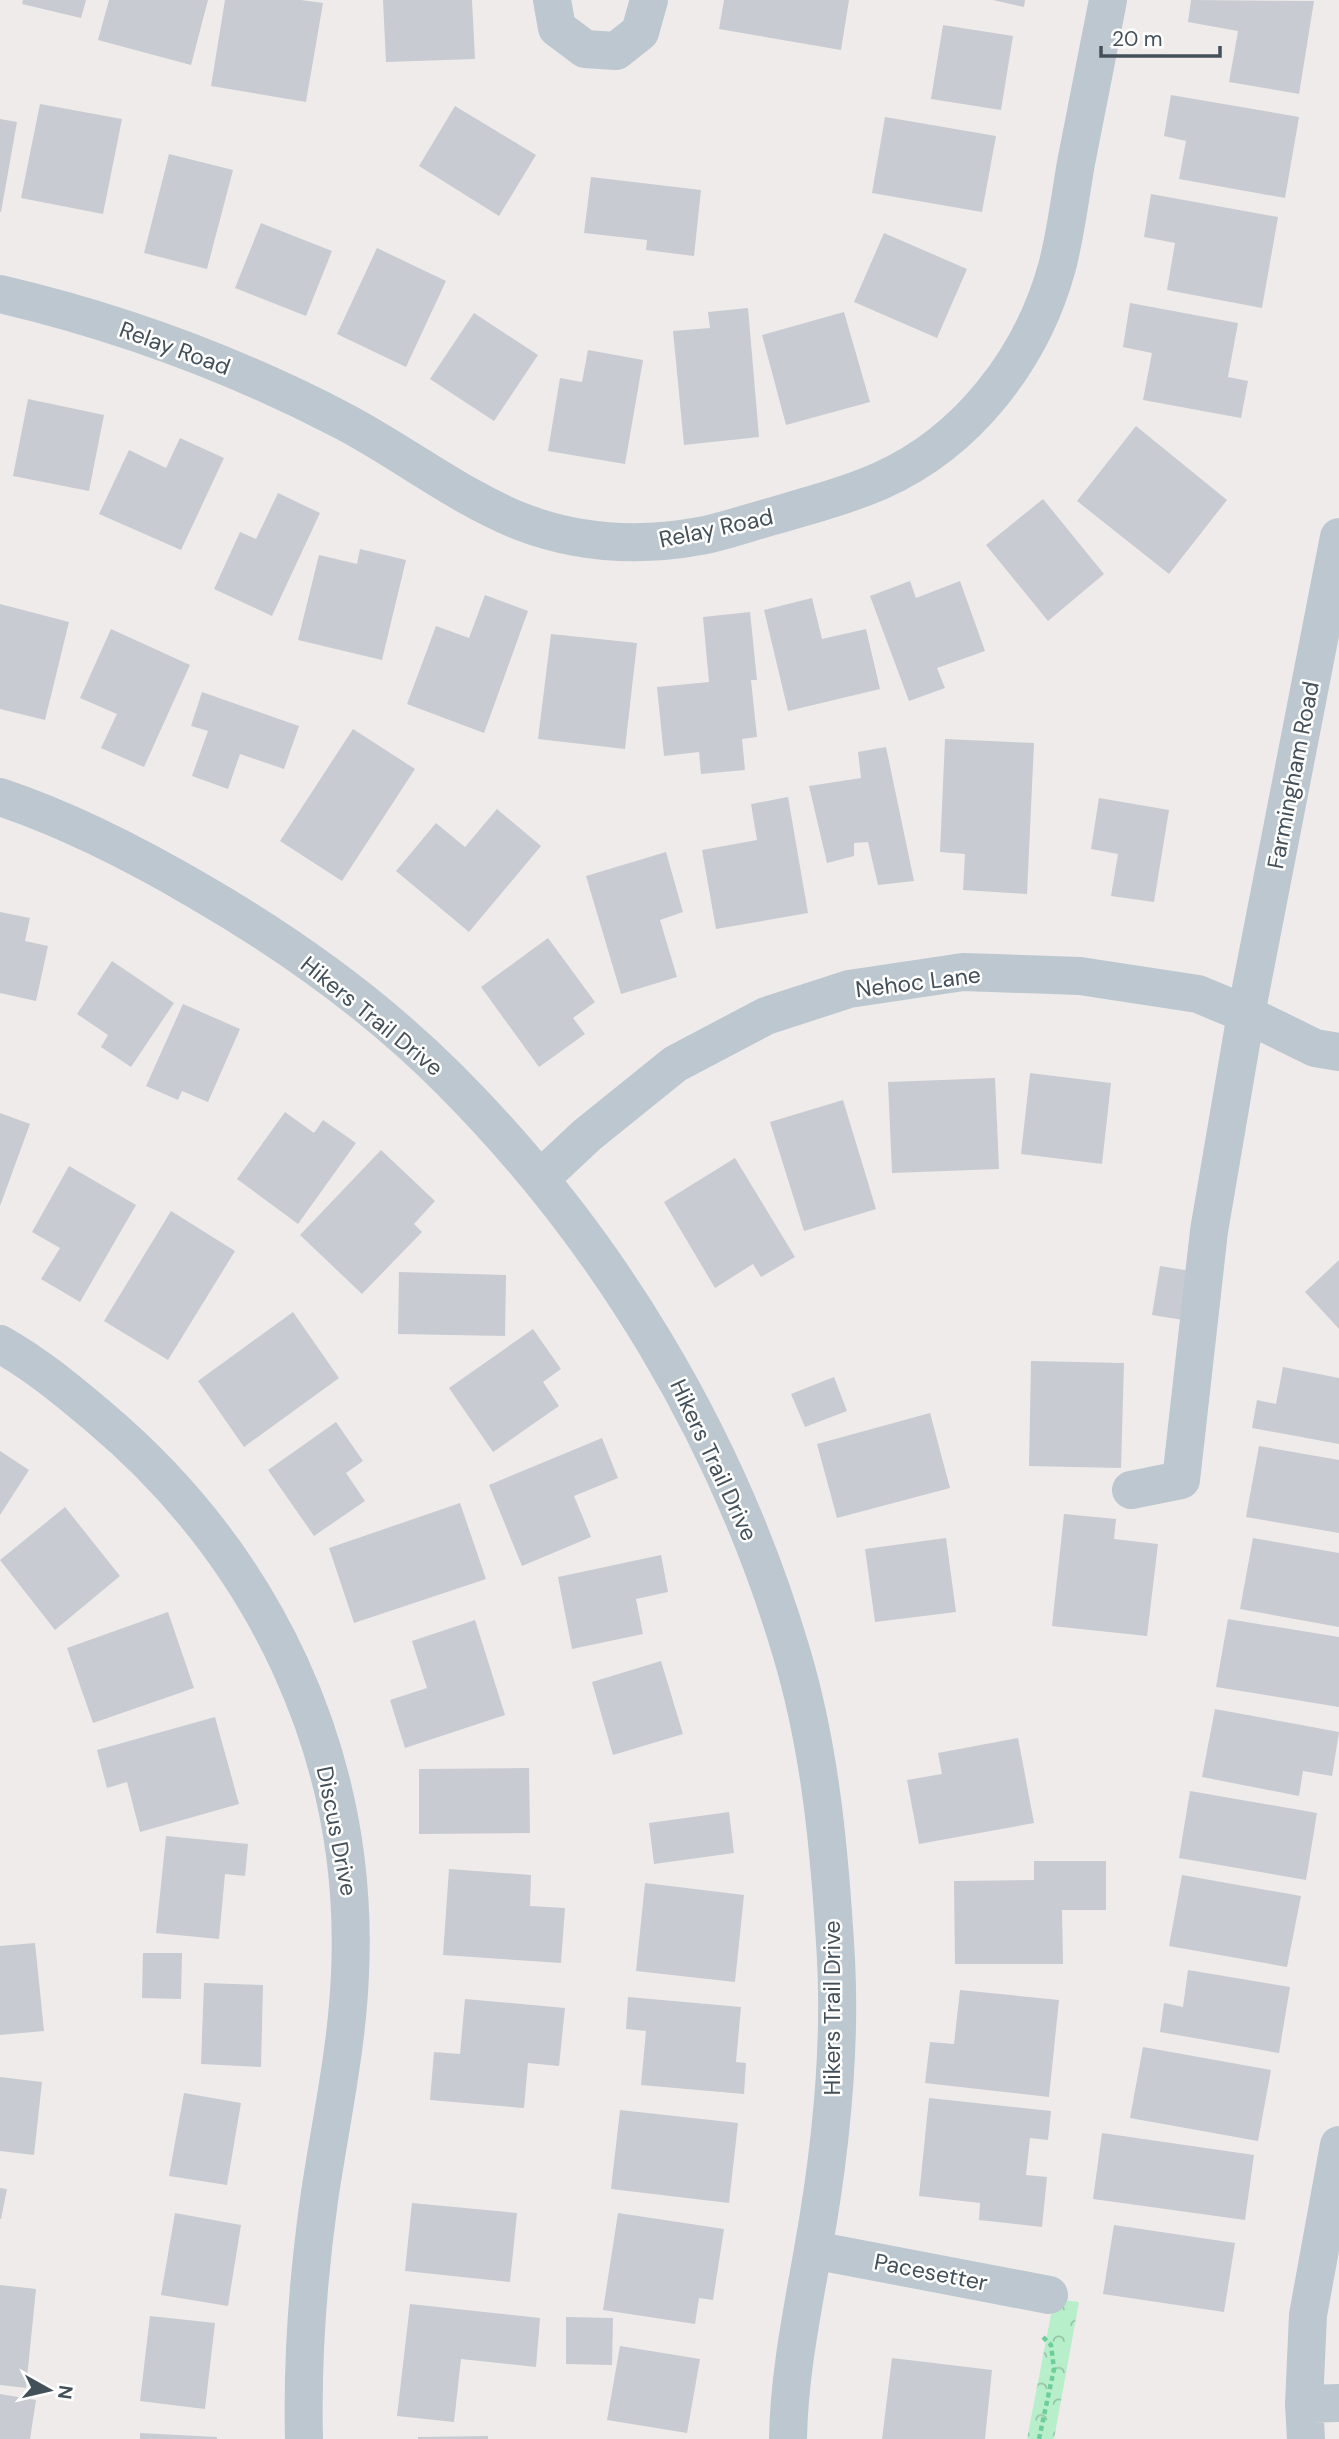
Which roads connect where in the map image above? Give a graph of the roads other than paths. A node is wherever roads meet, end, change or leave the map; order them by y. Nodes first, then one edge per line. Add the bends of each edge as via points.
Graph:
1 (552, 0) edge
2 (649, 0) edge
3 (1108, 0) edge
4 (0, 294) edge
5 (1339, 537) edge
6 (0, 797) edge
7 (1246, 1014) junction
8 (1339, 1052) edge
9 (541, 1178) junction
10 (0, 1344) edge
11 (1130, 1490) dead end
12 (1339, 2145) edge
13 (813, 2250) junction
14 (1040, 2293) road end
15 (1316, 2415) edge
16 (304, 2439) edge
17 (788, 2439) edge

1 - 2 street via 557,28 585,48 617,51 640,32
3 - 4 street, Relay Road via 1056,267 1039,317 1011,370 974,415 932,450 883,480 827,501 702,536 641,544 587,541 526,523 478,503 345,422 229,367 110,324
5 - 7 street, Farmingham Road
6 - 9 street, Hikers Trail Drive via 163,870 251,922 335,981 447,1077
7 - 8 street, Nehoc Lane via 1315,1048
7 - 9 street, Nehoc Lane via 1198,994 1080,976 963,972 849,989 766,1016 675,1064
7 - 11 street, Farmingham Road via 1209,1231 1181,1480
9 - 13 street, Hikers Trail Drive via 648,1329 693,1408 748,1527 792,1653 816,1759 836,1964 835,2074
10 - 16 street, Discus Drive via 74,1395 120,1434 159,1472 231,1561 291,1665 331,1781 351,1904 350,1974 307,2306
12 - 15 street via 1308,2315
13 - 14 street, Pacesetter
13 - 17 street, Hikers Trail Drive via 795,2349

